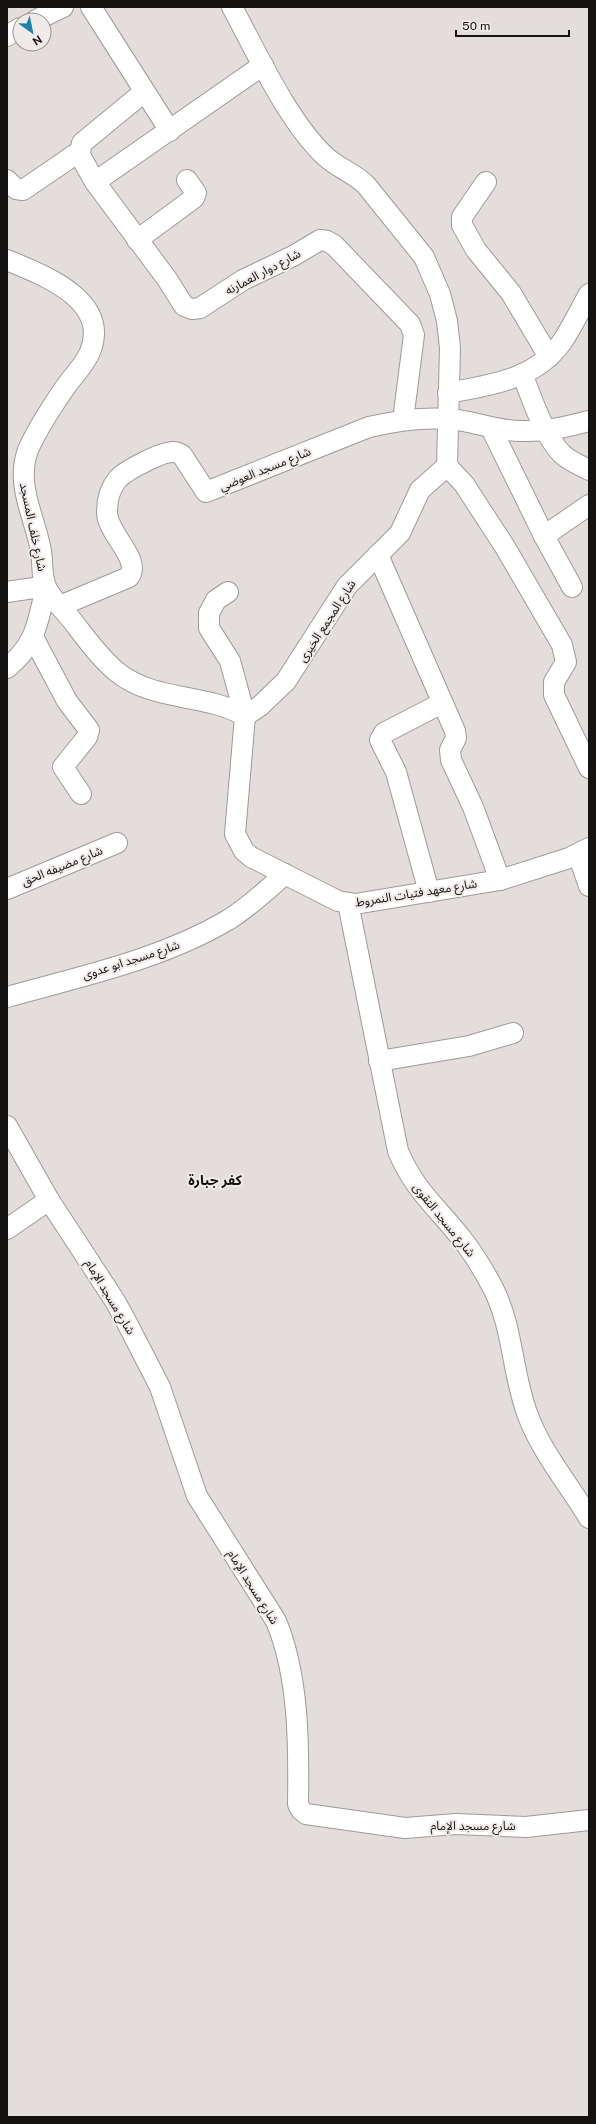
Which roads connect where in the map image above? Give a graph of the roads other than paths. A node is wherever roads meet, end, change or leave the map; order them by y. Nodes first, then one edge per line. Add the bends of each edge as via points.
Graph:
1 (63, 7) edge
2 (90, 7) edge
3 (232, 7) edge
4 (52, 12) edge
5 (263, 65) junction
6 (144, 92) junction
7 (170, 131) junction
8 (78, 156) junction
9 (7, 180) edge
10 (187, 180) dead end
11 (95, 182) junction
12 (486, 182) dead end
13 (137, 240) junction
14 (7, 260) edge
15 (589, 294) edge
16 (549, 357) junction
17 (522, 374) junction
18 (448, 393) junction
19 (449, 419) junction
20 (403, 420) junction
21 (589, 421) edge
22 (491, 428) junction
23 (546, 431) junction
24 (447, 466) junction
25 (589, 470) edge
26 (589, 505) edge
27 (544, 536) junction
28 (378, 555) junction
29 (572, 587) dead end
30 (46, 588) junction
31 (7, 592) edge
32 (228, 592) dead end
33 (60, 606) junction
34 (33, 637) junction
35 (7, 668) edge
36 (442, 703) junction
37 (245, 716) junction
38 (589, 768) edge
39 (81, 794) dead end
40 (117, 843) dead end
41 (584, 851) edge
42 (285, 874) junction
43 (500, 880) junction
44 (589, 886) edge
45 (7, 889) edge
46 (429, 892) junction
47 (348, 903) junction
48 (7, 997) edge
49 (513, 1033) dead end
50 (379, 1061) junction
51 (7, 1126) edge
52 (49, 1200) junction
53 (7, 1229) edge
54 (589, 1518) edge
55 (589, 1820) edge

1 - 4 street
2 - 6 street
3 - 5 street
5 - 7 street
5 - 18 street via 302,129 326,157 356,175 366,185 424,257 448,321
6 - 7 street
6 - 8 street via 82,143
7 - 11 street
8 - 9 street via 74,155 23,190 16,190
8 - 11 street, شارع دوار العمارنه
10 - 13 street via 196,193 194,198
11 - 13 street, شارع دوار العمارنه
12 - 16 street via 462,217 462,225 476,250 511,293
13 - 20 street, شارع دوار العمارنه via 184,306 192,309 200,308 243,280 320,240 327,240 410,324 414,335
14 - 30 street, شارع خلف المسجد via 34,271 75,295 85,306 91,320 93,336 90,351 48,413 28,450 24,464 24,491 37,534
15 - 16 street via 562,342
16 - 17 street
17 - 18 street via 508,381
17 - 23 street
18 - 19 street
19 - 20 street, شارع مسجد العوضي
19 - 22 street, شارع مسجد العوضي
19 - 24 street
20 - 33 street, شارع مسجد العوضي via 369,427 233,480 210,492 202,488 182,455 177,452 167,453 126,471 111,489 107,499 107,514 111,528 132,562 132,573 129,577
21 - 23 street, شارع مسجد العوضي
22 - 23 street, شارع مسجد العوضي
22 - 27 street
23 - 25 street via 563,454
24 - 28 street, شارع المجمع الخيرى via 420,490 404,527
24 - 38 street via 464,484 505,546 562,645 566,662 554,682 554,696
26 - 27 street
27 - 29 street
28 - 36 street
28 - 37 street, شارع المجمع الخيرى via 347,586 286,681 260,706
30 - 31 street
30 - 33 street, شارع خلف المسجد
30 - 34 street
32 - 37 street via 216,600 209,613 209,628 230,661
33 - 37 street, شارع خلف المسجد via 98,653 130,681 157,692 231,709
34 - 35 street via 24,652
34 - 39 street via 67,701 89,730 87,737 63,767
36 - 43 street via 456,738 450,750 451,760 476,813
36 - 46 street via 384,733 380,740 396,772
37 - 42 street, شارع معهد فتيات النمروط via 235,834 244,851 251,857
40 - 45 street, شارع مضيفه الحق
41 - 43 street, شارع معهد فتيات النمروط
41 - 44 street
42 - 47 street, شارع معهد فتيات النمروط via 338,901
42 - 48 street, شارع مسجد ابو عدوى via 229,919 167,950 134,962
43 - 46 street, شارع معهد فتيات النمروط
46 - 47 street, شارع معهد فتيات النمروط
47 - 50 street, شارع مسجد التقوى
49 - 50 street via 469,1046
50 - 54 street, شارع مسجد التقوى via 394,1135 404,1166 422,1194 463,1239 491,1284 507,1325 520,1391 536,1436
51 - 52 street, شارع مسجد الإمام
52 - 53 street
52 - 55 street, شارع مسجد الإمام via 126,1321 160,1387 197,1496 280,1632 296,1718 298,1804 301,1810 306,1814 405,1828 456,1824 526,1827

